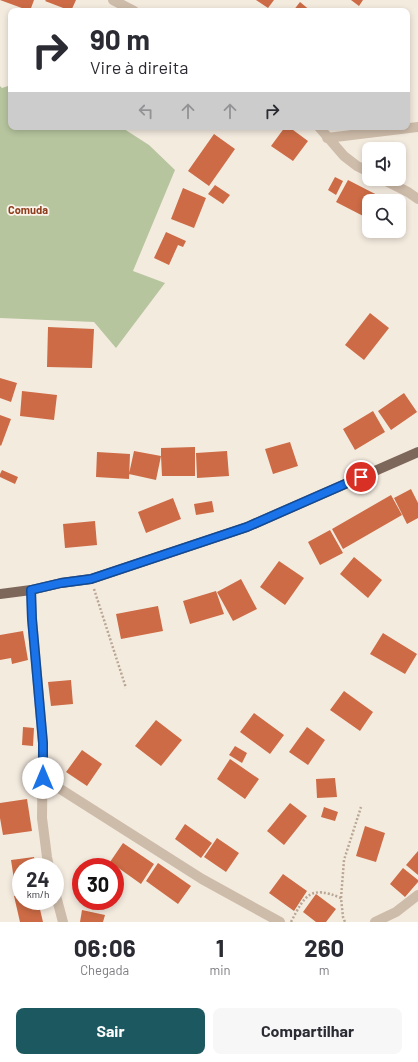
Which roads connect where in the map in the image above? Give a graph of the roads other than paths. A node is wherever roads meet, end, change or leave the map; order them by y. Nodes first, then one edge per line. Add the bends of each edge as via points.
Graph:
1 (113, 0) edge
2 (128, 8) edge
3 (321, 130) edge
4 (400, 130) edge
5 (327, 138) junction
6 (362, 168) edge
7 (395, 186) edge
8 (418, 198) edge
9 (418, 452) edge
10 (31, 590) junction
11 (0, 594) edge
12 (43, 778) junction
13 (47, 858) edge
14 (418, 895) edge
15 (60, 910) edge
16 (63, 922) edge
17 (280, 922) edge
18 (375, 922) edge

1 - 2 street
3 - 5 street
4 - 5 street
5 - 6 street via 344,156
7 - 8 street
9 - 10 main road via 247,527 91,579
10 - 11 main road
10 - 12 street via 43,743
12 - 13 street via 42,818
12 - 17 street via 202,879
14 - 18 street via 396,912
15 - 16 street

